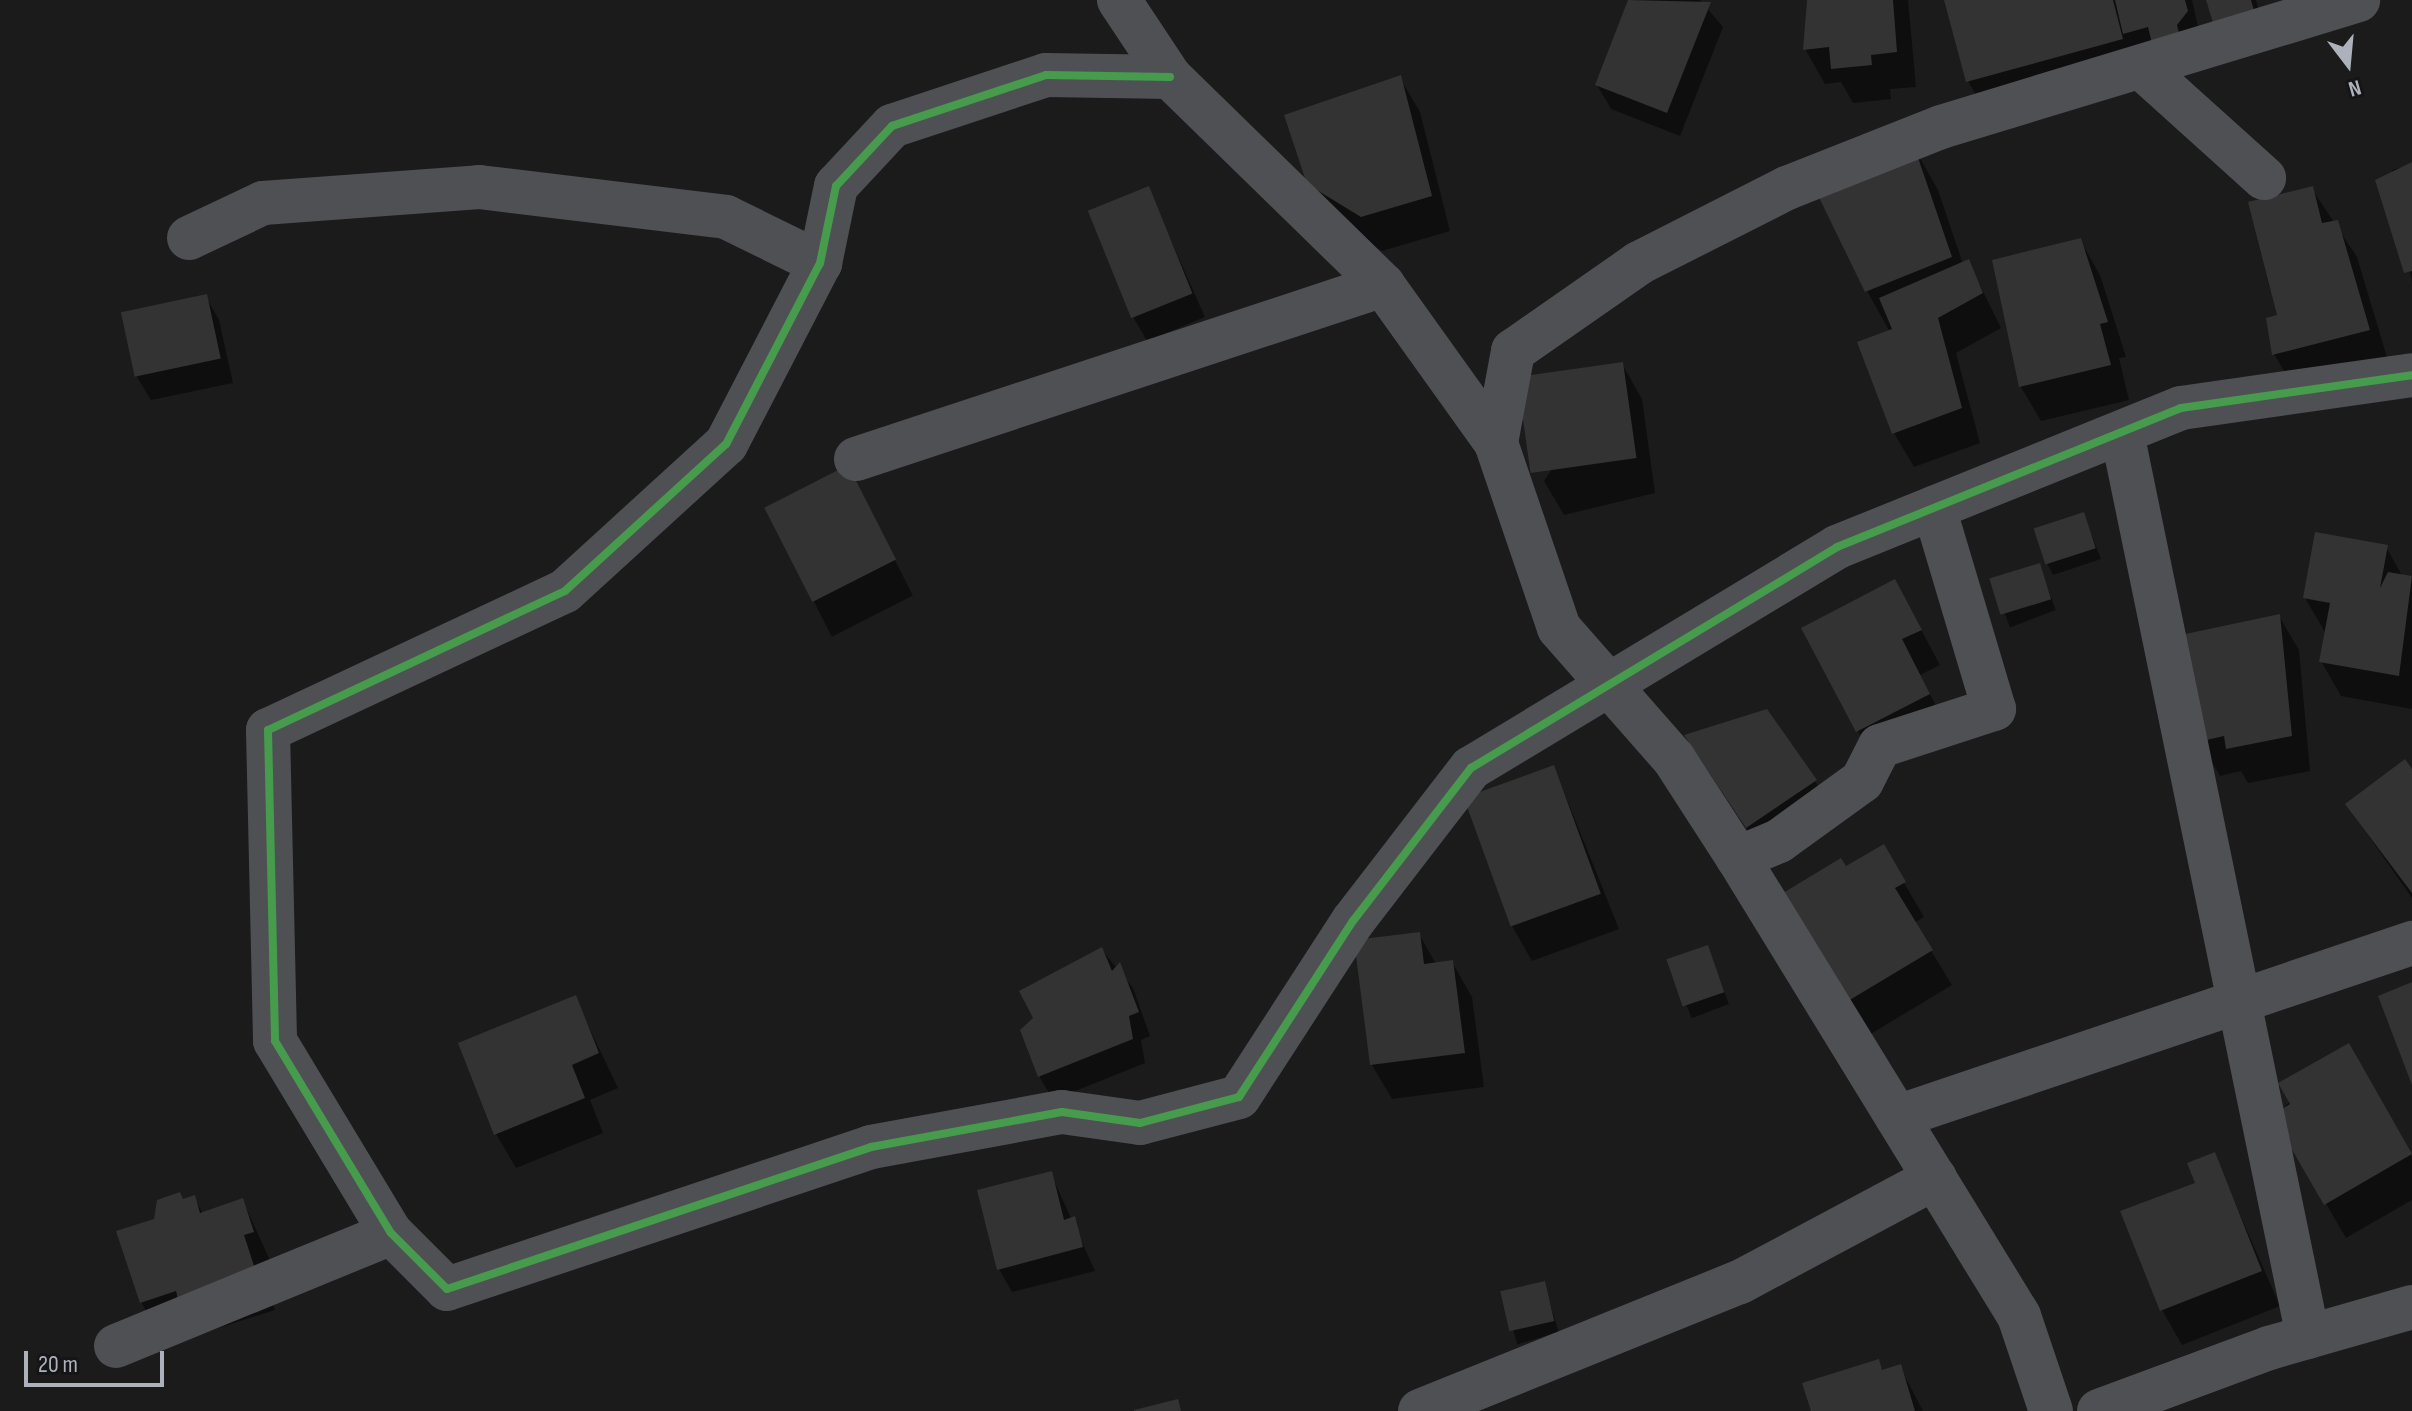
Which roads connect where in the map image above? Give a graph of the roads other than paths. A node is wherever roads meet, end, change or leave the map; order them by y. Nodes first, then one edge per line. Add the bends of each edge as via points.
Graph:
1 (1119, 0) edge
2 (2358, 0) edge
3 (2143, 69) junction
4 (1170, 77) junction
5 (2264, 178) dead end
6 (189, 238) dead end
7 (820, 263) junction
8 (1383, 285) junction
9 (2412, 375) edge
10 (2122, 433) junction
11 (1496, 443) junction
12 (856, 459) dead end
13 (1934, 508) junction
14 (1611, 683) junction
15 (1738, 858) junction
16 (2412, 943) edge
17 (2239, 1001) junction
18 (1897, 1117) junction
19 (1935, 1178) junction
20 (391, 1233) junction
21 (2412, 1307) edge
22 (2308, 1337) junction
23 (116, 1346) dead end
24 (1420, 1411) edge
25 (2051, 1411) edge
26 (2099, 1411) edge

1 - 4 street
2 - 3 street
3 - 5 street
3 - 11 street via 1941,127 1787,188 1639,263 1513,351
4 - 7 street via 1046,75 892,126 836,186
4 - 8 street
6 - 7 street via 263,203 479,187 726,217
7 - 20 street via 726,444 565,591 268,730 275,1041
8 - 11 street
8 - 12 street
9 - 10 street via 2181,408
10 - 13 street
10 - 17 street
11 - 14 street via 1559,628
13 - 14 street via 1837,547
13 - 15 street via 1994,709 1880,746 1862,781 1779,841
14 - 15 street via 1674,759
14 - 20 street via 1471,768 1353,921 1239,1097 1140,1123 1062,1112 871,1147 447,1289
15 - 18 street
16 - 17 street
17 - 18 street
17 - 22 street
18 - 19 street
19 - 24 street via 1740,1282
19 - 25 street via 2019,1316
20 - 23 street
21 - 22 street
22 - 26 street

